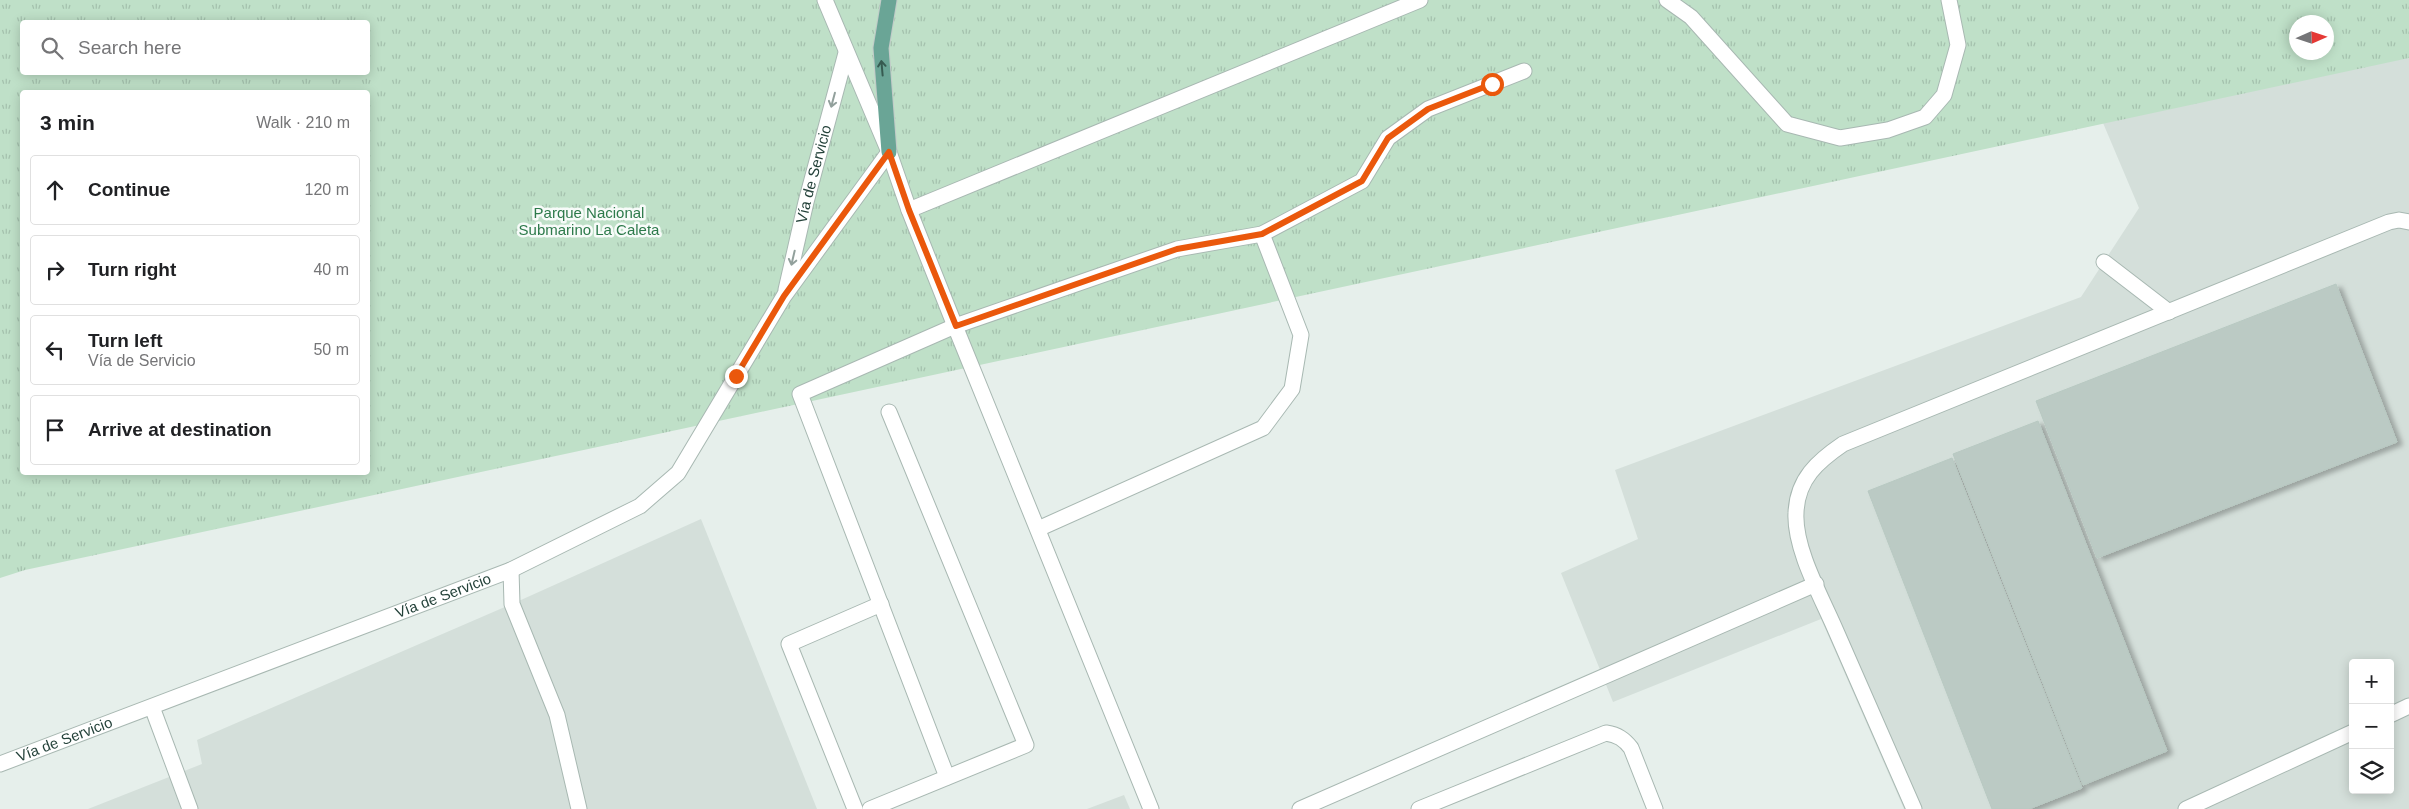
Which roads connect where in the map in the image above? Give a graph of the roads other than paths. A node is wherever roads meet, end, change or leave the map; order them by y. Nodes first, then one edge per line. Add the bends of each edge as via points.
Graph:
1 (825, 0) edge
2 (889, 0) edge
3 (1420, 0) edge
4 (1667, 0) edge
5 (1949, 0) edge
6 (846, 53) junction
7 (1524, 71) dead end
8 (889, 152) junction
9 (909, 210) junction
10 (2409, 222) edge
11 (1262, 234) junction
12 (2104, 262) dead end
13 (784, 296) junction
14 (2169, 312) junction
15 (956, 326) junction
16 (889, 412) dead end
17 (1038, 529) junction
18 (511, 570) junction
19 (1816, 584) junction
20 (881, 604) junction
21 (2409, 706) edge
22 (152, 707) junction
23 (2394, 713) edge
24 (2349, 734) edge
25 (0, 764) edge
26 (948, 777) junction
27 (190, 809) edge
28 (579, 809) edge
29 (855, 809) edge
30 (870, 809) edge
31 (1151, 809) edge
32 (1300, 809) edge
33 (1419, 809) edge
34 (1656, 809) edge
35 (1914, 809) edge
36 (2186, 809) edge

1 - 6 lane
8 -> 2 main road via 880,48
3 - 9 lane
4 - 5 lane via 1691,17 1787,124 1840,138 1888,130 1925,117 1944,95 1958,45
6 - 8 lane
6 -> 13 lane, Vía de Servicio
7 - 11 lane via 1428,109 1388,138 1362,181
8 - 9 lane
8 - 13 lane, Vía de Servicio
9 - 15 lane
10 - 14 lane via 2389,222
11 - 15 lane via 1177,249
11 - 17 lane via 1301,335 1292,389 1263,428
12 - 14 lane
13 - 18 lane, Vía de Servicio via 678,473 640,506
14 - 19 lane via 1843,444 1819,460 1802,484 1796,512 1800,541
15 - 17 lane
15 - 20 lane via 800,394
16 - 26 lane via 1026,745
17 - 31 lane
18 - 22 lane, Vía de Servicio
18 - 28 lane via 512,604 557,715
19 - 32 lane
19 - 35 lane
20 - 26 lane
20 - 29 lane via 789,644
21 - 23 lane
22 - 25 lane, Vía de Servicio
22 - 27 lane
24 - 36 lane
26 - 30 lane
33 - 34 lane via 1606,733 1617,735 1631,748

